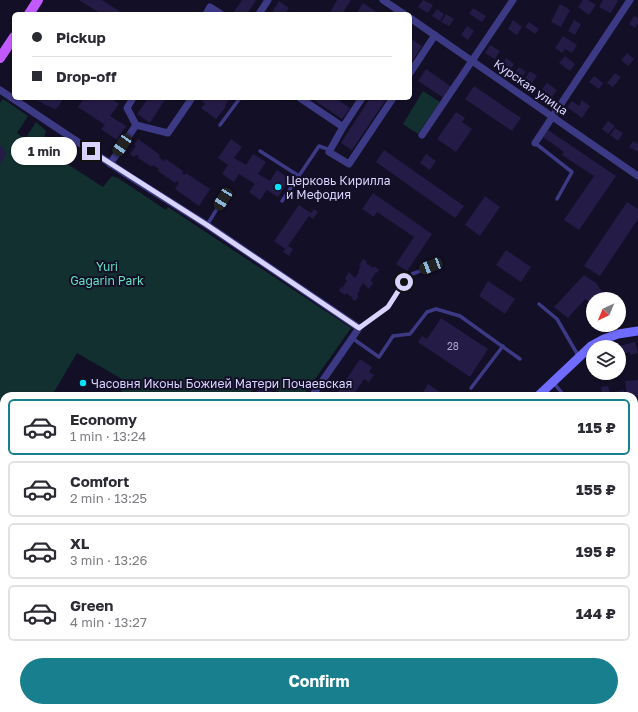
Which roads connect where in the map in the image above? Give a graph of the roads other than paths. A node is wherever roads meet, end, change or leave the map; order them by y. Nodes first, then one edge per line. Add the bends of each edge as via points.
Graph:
1 (38, 0) edge
2 (268, 0) edge
3 (513, 0) edge
4 (630, 0) edge
5 (386, 1) edge
6 (30, 12) edge
7 (207, 12) edge
8 (217, 12) edge
9 (260, 12) edge
10 (401, 12) edge
11 (412, 23) edge
12 (435, 35) junction
13 (12, 40) edge
14 (0, 58) edge
15 (473, 61) junction
16 (412, 70) edge
17 (0, 90) edge
18 (12, 98) edge
19 (15, 100) edge
20 (132, 100) edge
21 (191, 100) edge
22 (239, 100) edge
23 (303, 100) edge
24 (361, 100) edge
25 (393, 100) edge
26 (552, 116) junction
27 (136, 125) junction
28 (220, 125) dead end
29 (343, 127) junction
30 (422, 135) dead end
31 (535, 143) joint
32 (330, 150) junction
33 (260, 151) dead end
34 (110, 164) junction
35 (300, 176) junction
36 (638, 176) edge
37 (223, 199) dead end
38 (557, 199) dead end
39 (282, 201) dead end
40 (207, 225) junction
41 (431, 266) dead end
42 (539, 304) dead end
43 (359, 328) junction
44 (638, 331) edge
45 (352, 338) junction
46 (503, 346) junction
47 (579, 358) junction
48 (520, 359) dead end
49 (553, 382) junction
50 (472, 388) dead end
51 (315, 392) edge
52 (542, 392) edge
53 (561, 392) edge

1 - 6 main road
2 - 9 street
3 - 15 street
4 - 26 street
5 - 10 street
7 - 8 street via 210,7
11 - 12 street, Курская улица
12 - 15 street, Курская улица
12 - 16 street
13 - 14 main road
15 - 26 street, Курская улица
15 - 30 street
17 - 18 street
19 - 34 street
20 - 27 street via 127,108
21 - 27 street via 168,133
22 - 28 lane
23 - 29 street
24 - 29 street
25 - 32 street via 349,164 329,152
26 - 31 street
26 - 36 street, Курская улица
27 - 34 street
29 - 32 street
31 - 38 lane via 572,172
32 - 35 lane via 319,146
33 - 35 lane
34 - 40 street
35 - 39 lane
37 - 40 lane
40 - 43 street
41 - 43 lane via 412,274 388,307
42 - 47 lane via 557,319
43 - 45 street
44 - 47 street via 604,339 591,346
45 - 46 lane via 379,357 393,336 410,334 427,312 436,309 460,316
45 - 51 street
46 - 48 lane
46 - 50 lane
47 - 49 street
49 - 52 street
49 - 53 lane

